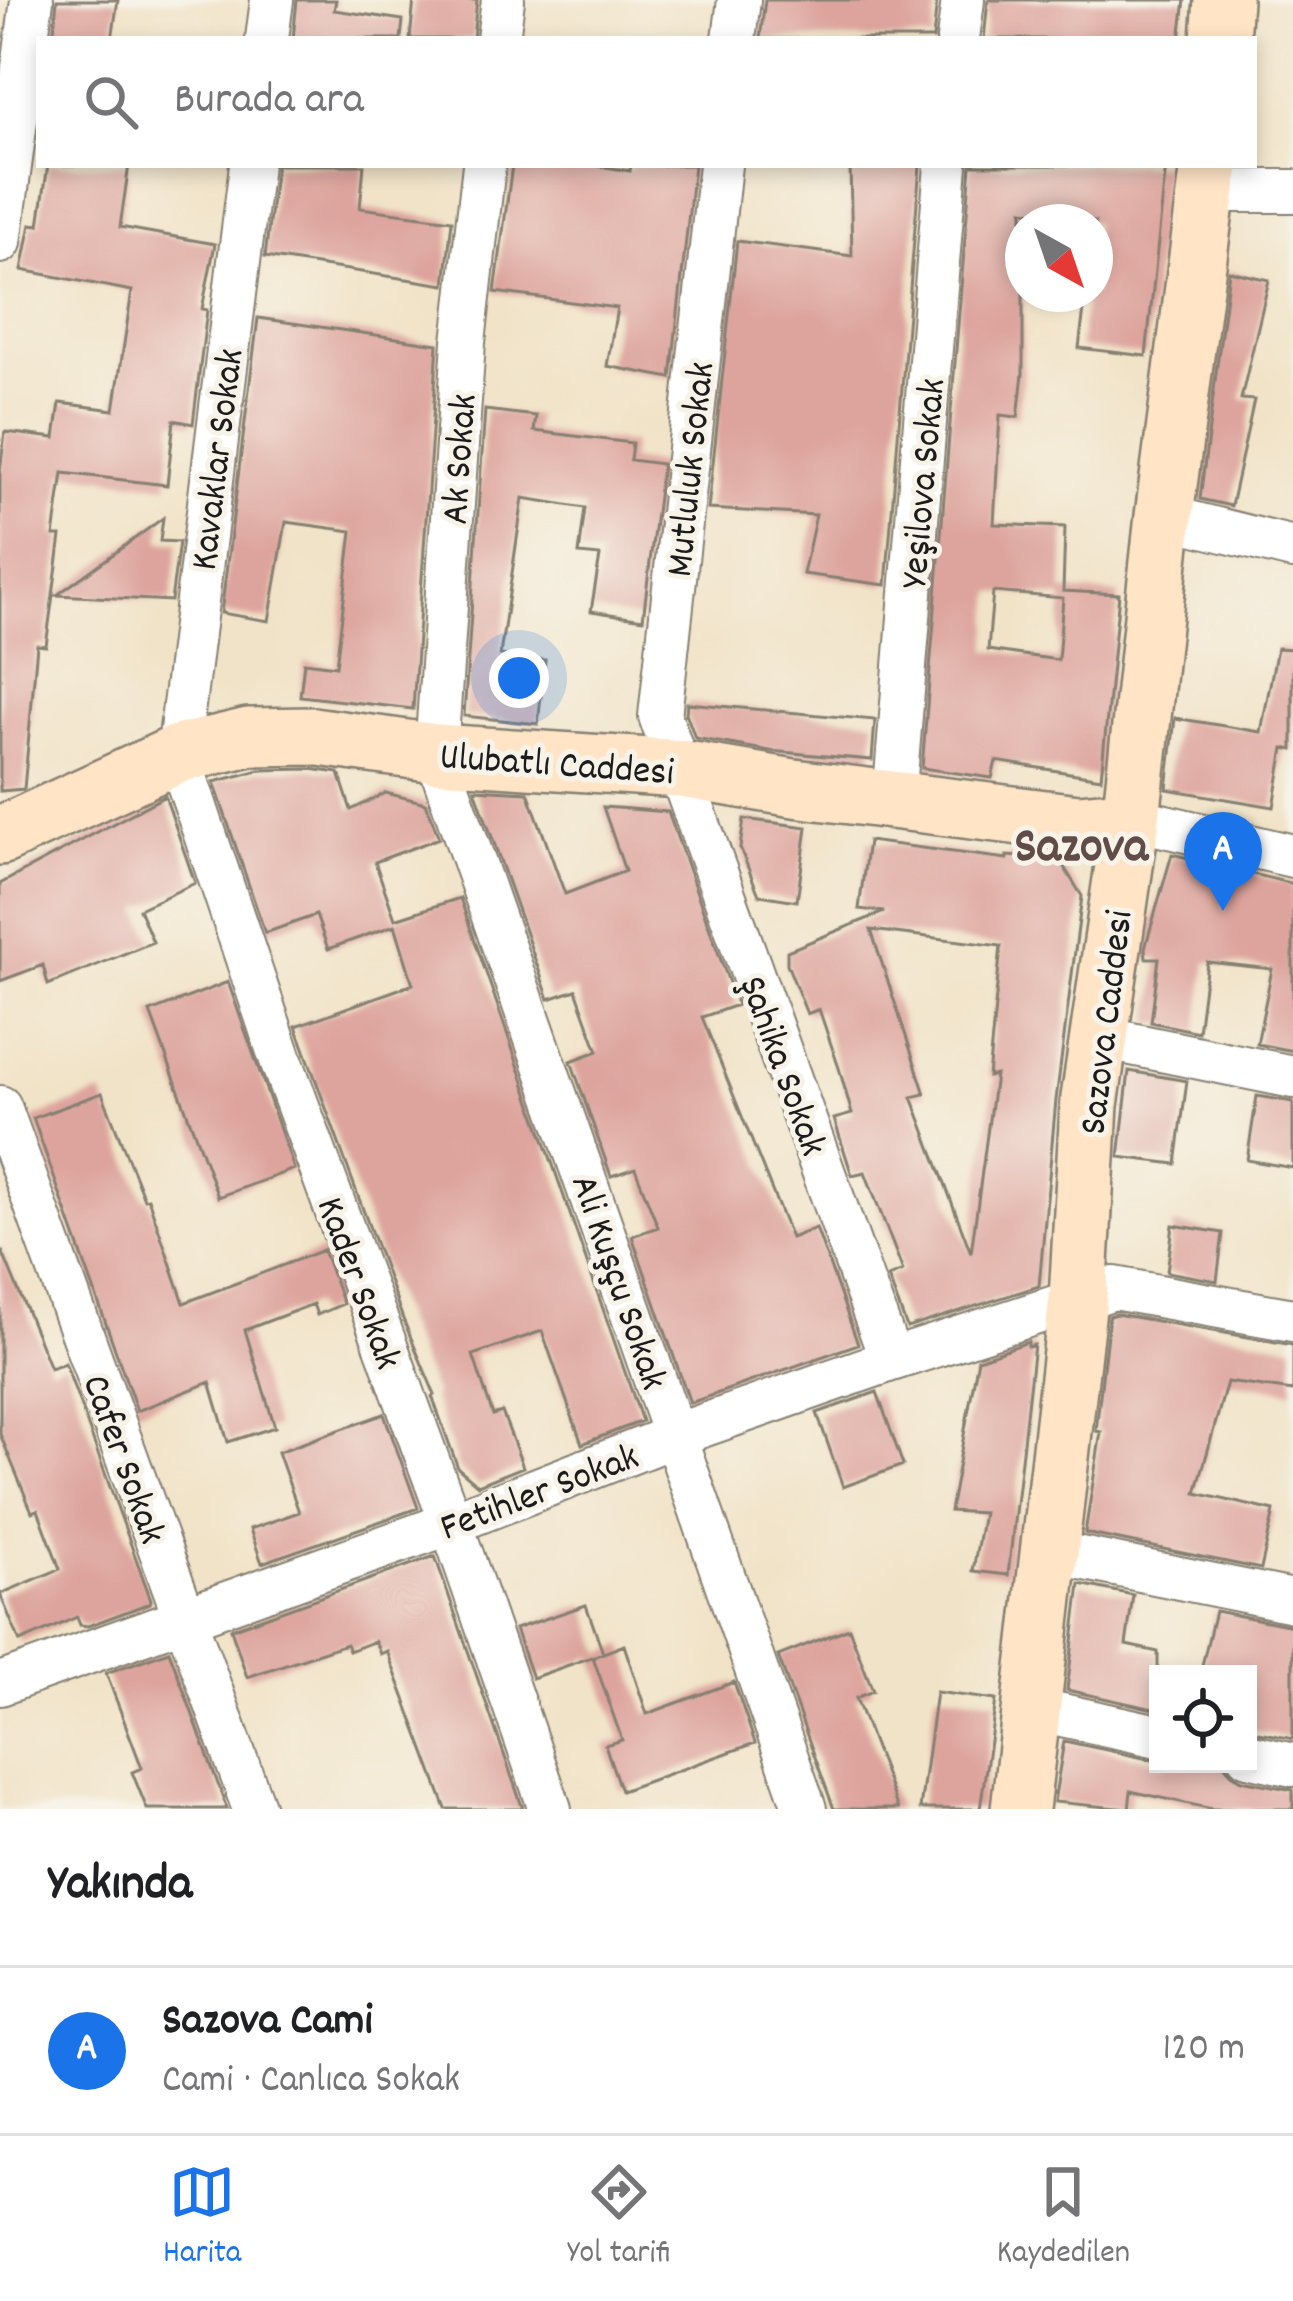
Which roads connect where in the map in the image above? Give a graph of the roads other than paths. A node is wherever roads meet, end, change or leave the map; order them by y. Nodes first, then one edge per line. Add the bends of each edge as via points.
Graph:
1 (32, 0) edge
2 (272, 0) edge
3 (503, 0) edge
4 (739, 0) edge
5 (962, 0) edge
6 (1223, 0) edge
7 (267, 36) edge
8 (498, 36) edge
9 (734, 36) edge
10 (958, 36) edge
11 (1220, 36) edge
12 (250, 168) edge
13 (484, 168) edge
14 (720, 168) edge
15 (946, 168) edge
16 (1209, 178) edge
17 (1293, 191) edge
18 (0, 242) edge
19 (1163, 516) junction
20 (1293, 548) edge
21 (436, 753) junction
22 (178, 754) junction
23 (681, 770) junction
24 (894, 801) junction
25 (1131, 818) junction
26 (0, 836) edge
27 (1293, 856) edge
28 (1097, 1037) junction
29 (1293, 1077) edge
30 (0, 1107) edge
31 (1078, 1299) junction
32 (1293, 1320) edge
33 (891, 1360) junction
34 (676, 1435) junction
35 (451, 1523) junction
36 (1051, 1552) junction
37 (1293, 1600) edge
38 (185, 1617) junction
39 (0, 1684) edge
40 (1030, 1708) junction
41 (1149, 1734) edge
42 (1257, 1757) edge
43 (1293, 1765) edge
44 (254, 1809) edge
45 (550, 1809) edge
46 (806, 1809) edge
47 (1020, 1809) edge

1 - 18 street
2 - 7 street
3 - 8 street
4 - 9 street
5 - 10 street
6 - 11 street
12 - 22 street, Kavaklar Sokak
13 - 21 street, Ak Sokak
14 - 23 street, Mutluluk Sokak via 660,716
15 - 24 street, Yeşilova Sokak
16 - 17 street
16 - 19 street, Sazova Caddesi
19 - 20 street
19 - 25 street, Sazova Caddesi
21 - 22 street, Ulubatlı Caddesi via 291,736
21 - 23 street, Ulubatlı Caddesi
21 - 34 street, Ali Kuşçu Sokak
22 - 26 street, Ulubatlı Caddesi
22 - 35 street, Kader Sokak
23 - 24 street, Ulubatlı Caddesi
23 - 33 street, Şahika Sokak
24 - 25 street, Ulubatlı Caddesi via 1078,823
25 - 27 street
25 - 28 street, Sazova Caddesi
28 - 29 street
28 - 31 street, Sazova Caddesi
30 - 38 street, Cafer Sokak
31 - 32 street, Fetihler Sokak via 1114,1288
31 - 33 street, Fetihler Sokak
31 - 36 street, Sazova Caddesi
33 - 34 street, Fetihler Sokak
34 - 35 street, Fetihler Sokak
34 - 46 street, Ali Kuşçu Sokak
35 - 38 street, Fetihler Sokak
35 - 45 street, Kader Sokak
36 - 37 street
36 - 40 street, Sazova Caddesi
38 - 39 street, Fetihler Sokak
38 - 44 street, Cafer Sokak
40 - 41 street
40 - 47 street, Sazova Caddesi
42 - 43 street

